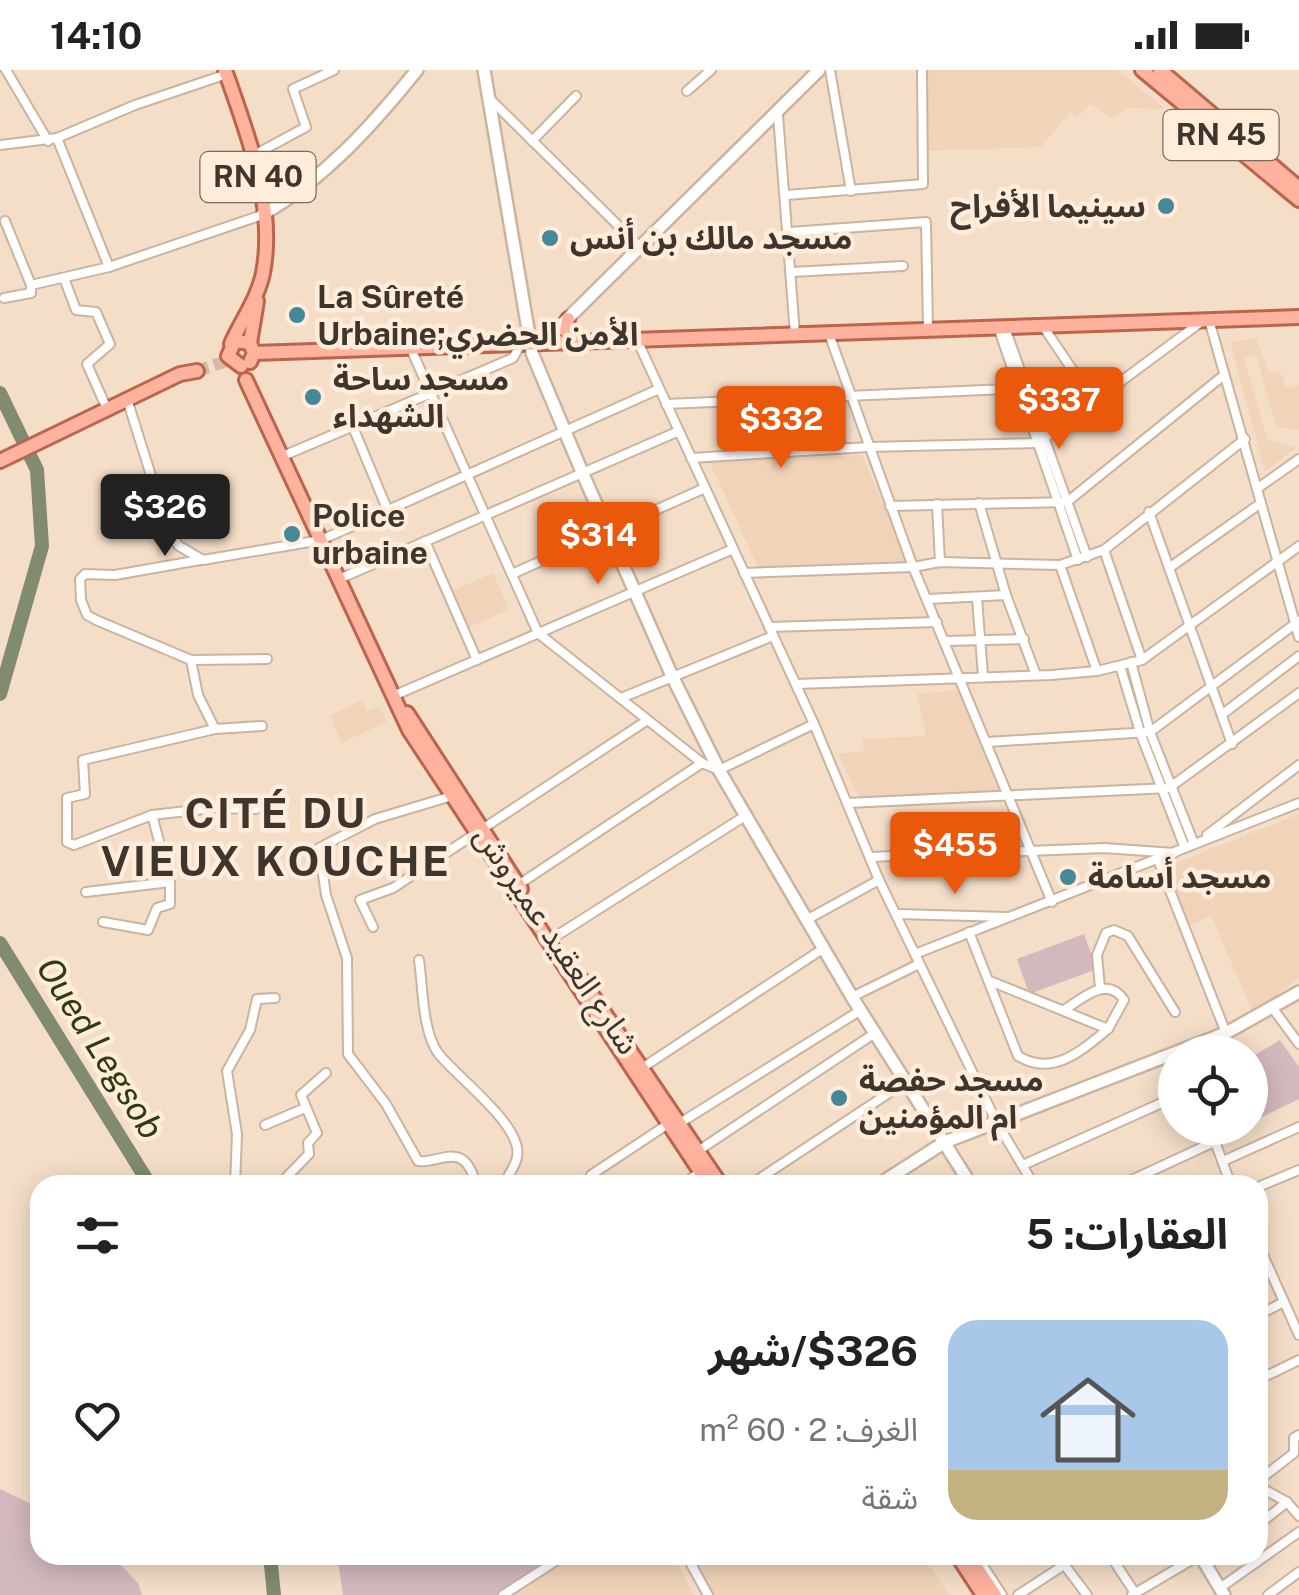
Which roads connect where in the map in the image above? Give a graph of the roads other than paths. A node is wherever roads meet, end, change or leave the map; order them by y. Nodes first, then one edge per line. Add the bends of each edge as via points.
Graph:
1 (6, 70) edge
2 (334, 70) edge
3 (417, 70) edge
4 (484, 70) edge
5 (711, 70) edge
6 (819, 70) edge
7 (830, 70) edge
8 (922, 70) edge
9 (1142, 70) edge
10 (1160, 70) edge
11 (226, 72) edge
12 (687, 91) dead end
13 (488, 96) junction
14 (576, 96) dead end
15 (778, 115) junction
16 (52, 140) junction
17 (532, 140) junction
18 (0, 144) edge
19 (254, 155) junction
20 (1299, 188) edge
21 (851, 191) junction
22 (787, 194) junction
23 (1299, 200) edge
24 (262, 215) junction
25 (6, 221) dead end
26 (790, 232) junction
27 (641, 248) junction
28 (903, 266) dead end
29 (109, 267) junction
30 (792, 272) junction
31 (64, 278) junction
32 (32, 285) junction
33 (4, 298) dead end
34 (1299, 317) edge
35 (568, 318) junction
36 (1206, 320) junction
37 (1044, 326) junction
38 (1001, 327) junction
39 (928, 329) junction
40 (828, 334) junction
41 (795, 336) junction
42 (576, 342) junction
43 (638, 342) junction
44 (531, 343) junction
45 (411, 350) junction
46 (239, 359) junction
47 (192, 369) tunnel mouth
48 (1224, 374) junction
49 (659, 388) junction
50 (1024, 389) junction
51 (431, 394) junction
52 (254, 395) junction
53 (848, 396) junction
54 (127, 399) junction
55 (1094, 402) junction
56 (666, 404) junction
57 (107, 409) junction
58 (353, 427) junction
59 (564, 431) junction
60 (679, 431) junction
61 (1246, 439) junction
62 (1042, 441) junction
63 (868, 447) junction
64 (283, 456) junction
65 (691, 458) junction
66 (1299, 459) edge
67 (0, 461) edge
68 (582, 472) junction
69 (468, 476) junction
70 (705, 488) junction
71 (1258, 488) junction
72 (978, 503) junction
73 (1261, 503) junction
74 (937, 504) junction
75 (1063, 504) junction
76 (890, 506) junction
77 (388, 511) junction
78 (1149, 512) junction
79 (485, 514) junction
80 (608, 531) junction
81 (321, 540) junction
82 (426, 540) junction
83 (1299, 546) edge
84 (733, 549) junction
85 (1104, 550) junction
86 (1082, 558) junction
87 (203, 560) junction
88 (1279, 561) junction
89 (940, 562) junction
90 (996, 562) junction
91 (1060, 565) junction
92 (914, 568) junction
93 (1169, 568) junction
94 (744, 572) junction
95 (512, 574) junction
96 (338, 579) junction
97 (636, 591) junction
98 (1006, 595) junction
99 (978, 598) junction
100 (928, 599) junction
101 (937, 622) junction
102 (1297, 622) edge
103 (1189, 630) junction
104 (771, 631) junction
105 (538, 633) junction
106 (1299, 637) edge
107 (980, 638) junction
108 (1024, 639) junction
109 (944, 641) junction
110 (1299, 656) edge
111 (266, 658) dead end
112 (191, 660) junction
113 (477, 660) junction
114 (1142, 660) junction
115 (1131, 662) junction
116 (1120, 666) junction
117 (1097, 671) junction
118 (1036, 675) junction
119 (672, 676) junction
120 (983, 676) junction
121 (960, 678) junction
122 (796, 684) junction
123 (1212, 688) junction
124 (1299, 692) edge
125 (392, 696) junction
126 (620, 698) junction
127 (1224, 713) junction
128 (646, 721) junction
129 (814, 724) junction
130 (262, 726) dead end
131 (215, 729) junction
132 (1145, 734) junction
133 (987, 742) junction
134 (1232, 744) junction
135 (702, 763) junction
136 (1299, 764) edge
137 (719, 770) junction
138 (1165, 788) junction
139 (1008, 794) junction
140 (452, 796) junction
141 (847, 802) junction
142 (1299, 803) edge
143 (256, 809) dead end
144 (152, 815) junction
145 (745, 816) junction
146 (480, 833) junction
147 (1193, 844) junction
148 (1031, 851) junction
149 (1174, 853) junction
150 (870, 857) junction
151 (1158, 860) junction
152 (879, 880) junction
153 (170, 882) junction
154 (518, 885) junction
155 (86, 892) dead end
156 (1052, 902) junction
157 (898, 914) junction
158 (1012, 917) junction
159 (808, 919) junction
160 (103, 922) dead end
161 (372, 927) dead end
162 (969, 932) junction
163 (553, 938) junction
164 (824, 948) junction
165 (915, 954) junction
166 (419, 960) dead end
167 (919, 964) junction
168 (990, 981) junction
169 (1100, 988) junction
170 (1299, 992) edge
171 (852, 997) junction
172 (274, 998) dead end
173 (861, 1010) junction
174 (1064, 1010) junction
175 (1274, 1010) junction
176 (1175, 1012) dead end
177 (1108, 1029) junction
178 (875, 1033) junction
179 (1226, 1034) joint
180 (1299, 1044) edge
181 (1158, 1059) edge
182 (642, 1068) junction
183 (326, 1072) dead end
184 (907, 1081) junction
185 (1158, 1104) edge
186 (305, 1108) junction
187 (674, 1124) junction
188 (997, 1124) junction
189 (265, 1126) dead end
190 (1299, 1127) edge
191 (945, 1142) junction
192 (1207, 1145) edge
193 (1218, 1145) edge
194 (698, 1151) junction
195 (1224, 1161) junction
196 (1023, 1165) junction
197 (1299, 1170) edge
198 (700, 1172) junction
199 (235, 1175) edge
200 (289, 1175) edge
201 (471, 1175) edge
202 (509, 1175) edge
203 (590, 1175) dead end
204 (696, 1175) edge
205 (702, 1175) edge
206 (715, 1175) edge
207 (765, 1175) edge
208 (896, 1175) edge
209 (965, 1175) edge
210 (1028, 1175) edge
211 (1143, 1175) edge
212 (1229, 1175) edge
213 (1268, 1183) edge
214 (1268, 1268) edge
215 (1284, 1302) junction
216 (1268, 1310) edge
217 (1299, 1335) edge
218 (1299, 1360) edge
219 (1268, 1375) edge
220 (1299, 1435) edge
221 (1268, 1479) edge
222 (1268, 1492) edge
223 (1287, 1502) junction
224 (1299, 1516) edge
225 (1268, 1518) edge
226 (1299, 1532) edge
227 (1268, 1556) edge
228 (550, 1565) edge
229 (692, 1565) edge
230 (963, 1565) edge
231 (982, 1565) edge
232 (1064, 1565) joint
233 (1116, 1565) edge
234 (1183, 1565) edge
235 (1206, 1565) edge
236 (1257, 1565) edge
237 (1299, 1572) edge
238 (1222, 1592) edge
239 (1134, 1594) edge
240 (503, 1595) edge
241 (708, 1595) edge
242 (984, 1595) edge
243 (998, 1595) edge
244 (1018, 1595) edge
245 (1088, 1595) edge
246 (1268, 1595) edge

1 - 16 street
2 - 19 street via 293,89 306,127
3 - 24 street via 346,152
4 - 13 street
5 - 12 street
6 - 15 street
7 - 21 street
8 - 21 street via 925,182
9 - 23 main road, RN 45
10 - 20 main road, RN 45
11 - 16 street
11 - 19 main road, RN 40
13 - 17 street
13 - 44 street
14 - 17 street
15 - 22 street
15 - 27 street
16 - 18 street
16 - 29 street
17 - 27 street
19 - 24 main road, RN 40
21 - 22 street
22 - 26 street
24 - 29 street
24 - 46 main road, RN 40 via 264,258
25 - 32 street
26 - 30 street
26 - 39 street via 926,222
27 - 35 street
28 - 30 street
29 - 31 street
30 - 41 street
31 - 32 street
31 - 57 street via 76,310 96,312 110,344 86,364
32 - 33 street via 30,294
34 - 36 main road
35 - 42 main road via 566,331
35 - 44 street
36 - 37 main road
36 - 48 street
36 - 55 street
37 - 38 main road
37 - 55 street
38 - 39 main road
38 - 50 street
39 - 40 main road
40 - 41 main road
40 - 53 street
41 - 43 main road
42 - 43 main road
42 - 44 main road
43 - 49 street
44 - 45 main road
44 - 51 street via 515,357
44 - 59 street
45 - 46 main road
45 - 51 street
46 - 52 main road
46 - 52 main road, شارع العقيد عميروش
47 - 54 main road
48 - 61 street
48 - 75 street
49 - 56 street
49 - 59 street
50 - 53 street
50 - 62 street
51 - 58 street
51 - 69 street
52 - 64 main road, شارع العقيد عميروش
53 - 56 street
53 - 63 street
54 - 57 main road
54 - 87 street via 168,534
55 - 62 street
56 - 60 street
57 - 67 main road
58 - 64 street
58 - 77 street
59 - 68 street
59 - 69 street
60 - 65 street
60 - 68 street
61 - 71 street
61 - 78 street
62 - 63 street
62 - 75 street
63 - 65 street
63 - 76 street
64 - 81 main road, شارع العقيد عميروش
65 - 70 street
66 - 71 street
68 - 79 street
68 - 80 street
69 - 77 street
69 - 79 street
70 - 80 street
70 - 84 street
71 - 73 street
72 - 74 street
72 - 75 street
72 - 90 street
73 - 88 street
73 - 93 street
74 - 76 street
74 - 89 street
75 - 86 street
76 - 92 street
77 - 81 street
78 - 85 street
78 - 93 street
79 - 82 street
79 - 95 street
80 - 95 street
80 - 97 street
81 - 87 street
81 - 96 main road, شارع العقيد عميروش
82 - 96 street
82 - 113 street
83 - 88 street
84 - 94 street
84 - 97 street
85 - 86 street
85 - 114 street
86 - 91 street
87 - 112 street via 80,579 89,617
88 - 102 street
88 - 103 street
89 - 90 street
89 - 92 street
90 - 91 street
90 - 98 street
91 - 117 street
92 - 94 street
92 - 100 street
93 - 103 street
94 - 104 street
95 - 105 street
96 - 125 main road, شارع العقيد عميروش
97 - 105 street
97 - 119 street
98 - 99 street
98 - 108 street
99 - 100 street
99 - 107 street
100 - 101 street
101 - 104 street
101 - 109 street
102 - 106 street
102 - 123 street
103 - 114 street
103 - 123 street
104 - 119 street
104 - 122 street
105 - 113 street
105 - 126 street
107 - 108 street
107 - 109 street
107 - 120 street
108 - 118 street
109 - 121 street
110 - 127 street
111 - 112 street
112 - 131 street
113 - 125 street
114 - 115 street
115 - 116 street
115 - 132 street
116 - 117 street
116 - 132 street
117 - 118 street
118 - 120 street
119 - 126 street
119 - 137 street
120 - 121 street
121 - 122 street
121 - 133 street
122 - 129 street
123 - 127 street
123 - 132 street
124 - 134 street
125 - 140 main road, شارع العقيد عميروش
125 - 146 main road, شارع العقيد عميروش via 416,724
126 - 128 street
127 - 134 street
128 - 135 street
128 - 146 street
129 - 137 street
129 - 141 street
130 - 131 street
131 - 144 street via 83,760 84,794 67,798 67,842 72,846
132 - 133 street
132 - 138 street
133 - 139 street
134 - 138 street
135 - 137 street
135 - 154 street
136 - 147 street
137 - 145 street
138 - 139 street
138 - 147 street
139 - 141 street
139 - 148 street
140 - 146 main road, شارع العقيد عميروش
140 - 201 street via 374,819 319,852 347,958 350,1059 418,1161 454,1156
141 - 150 street
142 - 147 street
143 - 144 street
144 - 153 street
145 - 159 street
145 - 163 street
146 - 154 main road, شارع العقيد عميروش
146 - 161 street via 394,888 360,900
146 - 187 main road, شارع العقيد عميروش
147 - 149 street
148 - 149 street
148 - 150 street
148 - 156 street
149 - 151 street
150 - 152 street
151 - 156 street
151 - 179 street
152 - 157 street
152 - 159 street
153 - 155 street
153 - 160 street via 170,904 157,908 148,930
154 - 163 main road, شارع العقيد عميروش
156 - 158 street
157 - 158 street
157 - 165 street
158 - 162 street
159 - 164 street
162 - 165 street
162 - 168 street
163 - 182 main road, شارع العقيد عميروش
164 - 171 street
164 - 182 street
165 - 167 street
166 - 202 street via 438,1052 516,1142
167 - 171 street
167 - 188 street
168 - 174 street
168 - 177 street via 1018,1056 1032,1064 1065,1060
169 - 174 street
169 - 176 street via 1097,955 1114,930 1128,936
169 - 177 street via 1124,997
170 - 175 street
171 - 173 street
172 - 199 street via 256,1001 250,1030 228,1071
173 - 178 street
173 - 187 street
174 - 177 street
175 - 179 street
175 - 180 street
178 - 184 street
178 - 194 street
181 - 188 street
182 - 187 main road, شارع العقيد عميروش
183 - 186 street via 301,1095
184 - 191 street
184 - 207 street
185 - 196 street
186 - 189 street
186 - 200 street via 316,1135
187 - 194 main road, شارع العقيد عميروش
187 - 198 main road, شارع العقيد عميروش
187 - 203 street
188 - 191 street
188 - 196 street
190 - 195 street
191 - 208 street
191 - 209 street
192 - 211 street
193 - 195 street
194 - 206 main road, شارع العقيد عميروش
195 - 212 street
196 - 210 street
197 - 213 street
198 - 204 street
198 - 205 main road, شارع العقيد عميروش
214 - 215 street
215 - 216 street
215 - 217 street
218 - 219 street
220 - 221 street via 1294,1453
222 - 223 street
223 - 224 street
223 - 225 street
226 - 227 street
228 - 240 street
229 - 241 street
230 - 242 main road
231 - 243 main road
232 - 244 street
232 - 245 street
233 - 239 street
234 - 239 street
235 - 238 street
236 - 238 street
237 - 246 street

